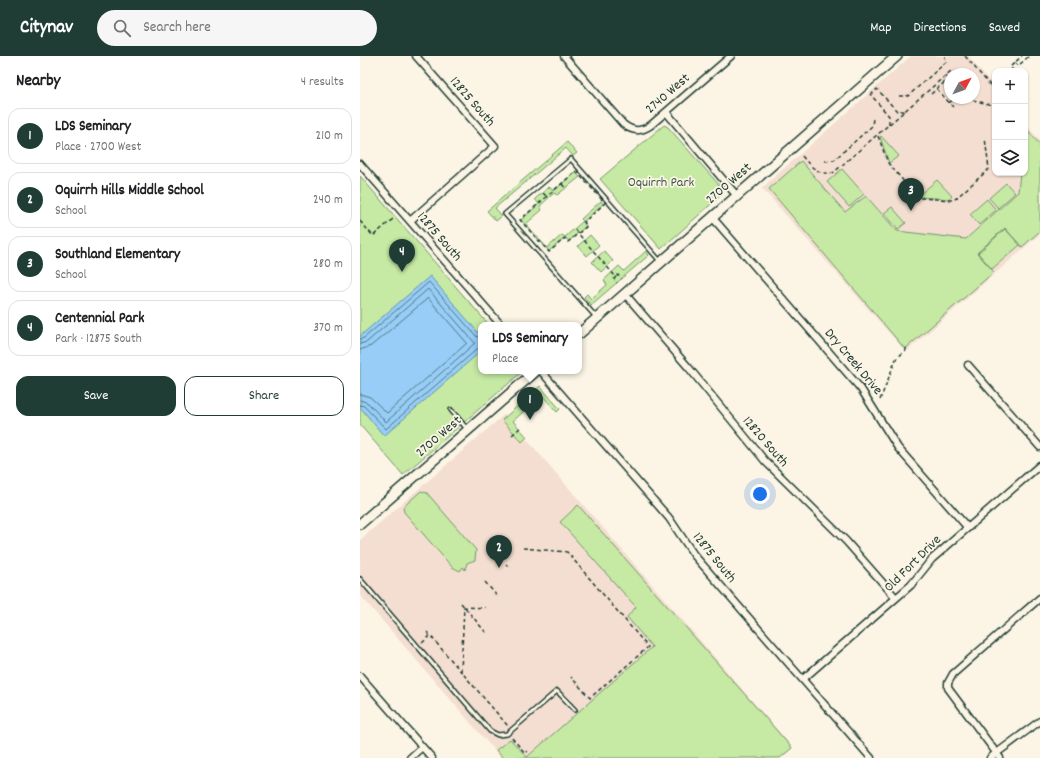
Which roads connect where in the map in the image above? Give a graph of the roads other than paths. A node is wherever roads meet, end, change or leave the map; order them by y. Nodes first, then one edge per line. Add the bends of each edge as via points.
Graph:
1 (416, 56) edge
2 (730, 56) edge
3 (897, 56) edge
4 (566, 57) edge
5 (666, 112) junction
6 (360, 164) edge
7 (737, 196) junction
8 (712, 217) junction
9 (410, 221) junction
10 (661, 262) junction
11 (625, 294) junction
12 (597, 318) junction
13 (498, 322) edge
14 (582, 331) edge
15 (968, 365) dead end
16 (533, 374) edge
17 (544, 374) edge
18 (451, 410) dead end
19 (468, 430) junction
20 (1040, 447) edge
21 (1040, 465) edge
22 (360, 524) edge
23 (968, 528) junction
24 (360, 579) edge
25 (896, 598) junction
26 (1040, 598) edge
27 (360, 676) edge
28 (803, 679) junction
29 (575, 710) dead end
30 (1040, 721) edge
31 (422, 747) junction
32 (998, 756) edge
33 (410, 758) edge
34 (432, 758) edge
35 (871, 758) edge
36 (990, 758) edge

1 - 9 street, 12825 South via 495,146
2 - 5 street, 2740 West
3 - 7 main road, 2700 West
4 - 5 street, 2740 West via 630,129 637,131 648,127
5 - 7 street
6 - 9 street, 12875 South
7 - 8 main road, 2700 West
8 - 10 main road, 2700 West
8 - 23 street, Dry Creek Drive via 861,389 898,448
9 - 13 street, 12875 South
10 - 11 main road, 2700 West
10 - 12 lane via 571,159 505,214
11 - 12 main road, 2700 West
11 - 25 street, 12820 South via 765,461 846,541
12 - 14 main road, 2700 West
15 - 20 street
16 - 19 main road, 2700 West
17 - 28 street, 12875 South via 661,508 694,555
18 - 19 lane
19 - 22 main road, 2700 West
21 - 23 street, Old Fort Drive
23 - 25 street, Old Fort Drive via 932,559 914,582
24 - 29 lane via 490,731 498,735 507,734 557,691
25 - 28 street, Old Fort Drive
26 - 32 street via 953,674 948,683 948,688
27 - 31 street
28 - 35 street, 12875 South
30 - 32 street
31 - 33 street
31 - 34 street
32 - 36 street

